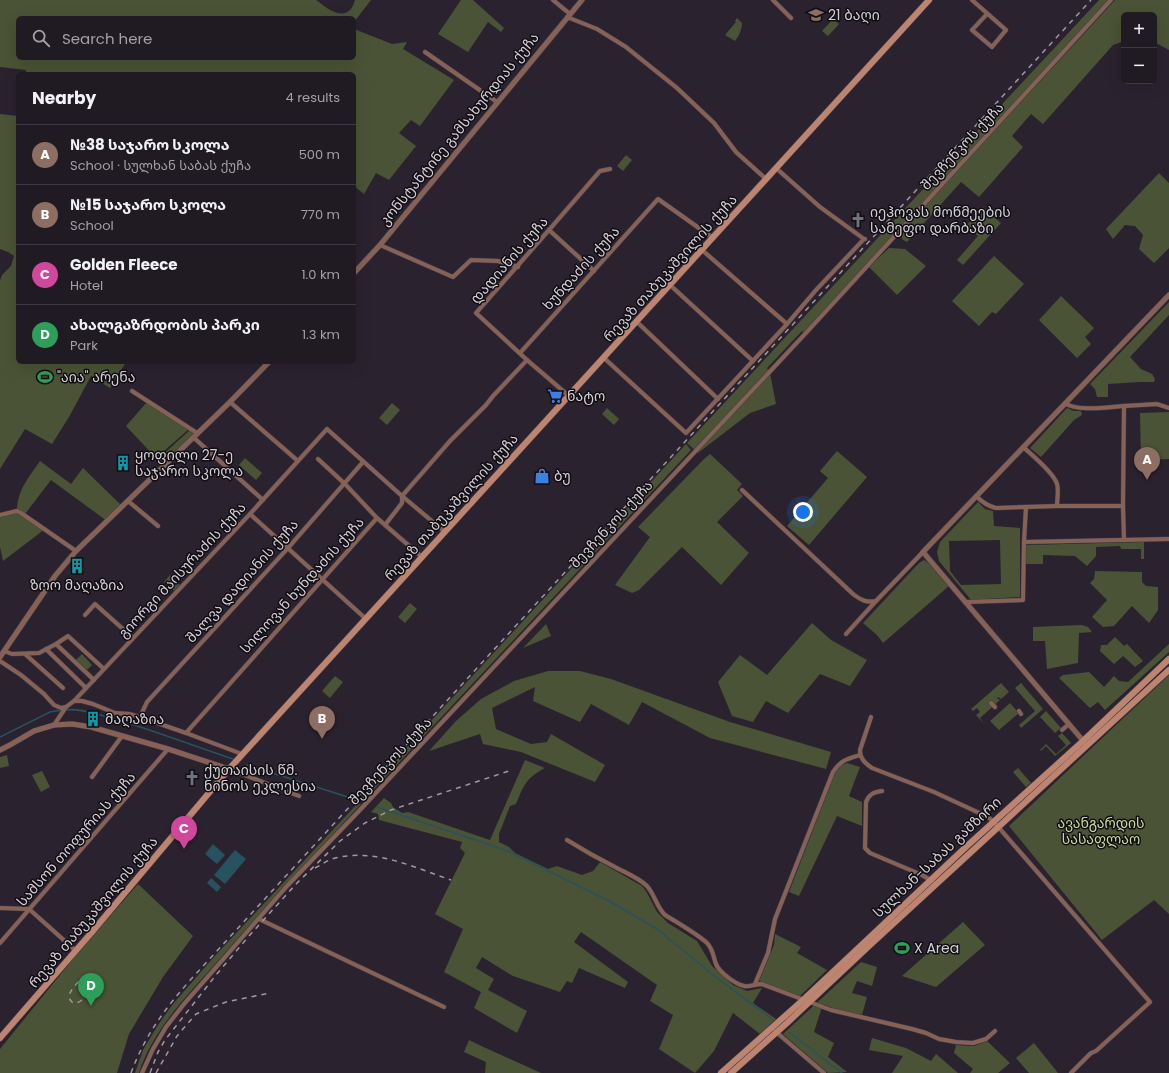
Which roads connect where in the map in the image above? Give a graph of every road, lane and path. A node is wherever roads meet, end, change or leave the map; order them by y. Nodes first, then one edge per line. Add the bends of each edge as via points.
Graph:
1 (554, 0) edge
2 (582, 0) edge
3 (773, 0) edge
4 (929, 0) edge
5 (972, 0) edge
6 (1111, 0) edge
7 (986, 14) junction
8 (569, 15) junction
9 (791, 18) dead end
10 (425, 52) dead end
11 (497, 102) junction
12 (776, 168) junction
13 (610, 170) dead end
14 (766, 179) junction
15 (549, 230) junction
16 (713, 238) junction
17 (380, 245) junction
18 (702, 250) junction
19 (518, 267) junction
20 (594, 270) junction
21 (356, 271) edge
22 (670, 285) junction
23 (1169, 295) edge
24 (637, 322) junction
25 (787, 324) junction
26 (520, 353) junction
27 (604, 358) junction
28 (527, 360) junction
29 (753, 361) junction
30 (267, 364) edge
31 (132, 391) dead end
32 (569, 396) junction
33 (718, 399) junction
34 (230, 402) junction
35 (1065, 403) junction
36 (1124, 406) junction
37 (1169, 408) edge
38 (195, 435) junction
39 (1023, 447) junction
40 (318, 458) dead end
41 (298, 461) junction
42 (363, 462) junction
43 (345, 484) junction
44 (742, 490) dead end
45 (402, 496) junction
46 (976, 496) junction
47 (128, 500) junction
48 (263, 500) junction
49 (1057, 506) junction
50 (1123, 506) junction
51 (1026, 507) junction
52 (250, 514) junction
53 (0, 515) edge
54 (376, 518) junction
55 (384, 525) junction
56 (158, 526) dead end
57 (445, 532) junction
58 (1169, 539) edge
59 (1124, 540) junction
60 (1024, 542) junction
61 (288, 548) junction
62 (76, 551) junction
63 (922, 552) junction
64 (422, 557) junction
65 (322, 579) junction
66 (876, 601) junction
67 (966, 602) junction
68 (85, 615) dead end
69 (366, 619) junction
70 (846, 634) dead end
71 (133, 638) junction
72 (56, 644) junction
73 (46, 649) junction
74 (4, 651) junction
75 (25, 654) junction
76 (0, 657) edge
77 (1169, 658) edge
78 (0, 661) edge
79 (104, 669) junction
80 (1169, 670) edge
81 (94, 680) junction
82 (63, 688) dead end
83 (86, 688) junction
84 (74, 701) junction
85 (66, 707) junction
86 (140, 717) junction
87 (872, 717) dead end
88 (1068, 724) junction
89 (54, 725) junction
90 (1062, 730) dead end
91 (186, 733) junction
92 (122, 736) junction
93 (1083, 741) junction
94 (1088, 746) junction
95 (168, 748) junction
96 (0, 750) edge
97 (242, 754) junction
98 (860, 755) junction
99 (229, 769) junction
100 (92, 777) dead end
101 (882, 791) dead end
102 (298, 796) dead end
103 (994, 822) junction
104 (999, 828) junction
105 (567, 840) dead end
106 (931, 881) junction
107 (937, 885) junction
108 (0, 908) edge
109 (29, 909) junction
110 (259, 919) junction
111 (0, 943) edge
112 (76, 951) junction
113 (755, 984) junction
114 (803, 1000) junction
115 (810, 1002) junction
116 (444, 1007) dead end
117 (785, 1021) junction
118 (774, 1030) junction
119 (995, 1031) dead end
120 (0, 1038) edge
121 (142, 1073) edge
122 (721, 1073) edge
123 (731, 1073) edge
124 (824, 1073) edge
125 (1071, 1073) edge

1 - 8 street
2 - 8 street, კონსტანტინე გამსახურდიას ქუჩა
3 - 9 street
4 - 12 main road, რევაზ თაბუკაშვილის ქუჩა
5 - 7 street
6 - 110 street, შევჩენკოს ქუჩა via 805,334 287,886
7 - 7 street via 972,30 992,47 1006,30
8 - 11 street, კონსტანტინე გამსახურდიას ქუჩა
8 - 14 street via 597,28 626,47 677,88 714,123 736,152
10 - 11 street
11 - 17 street, კონსტანტინე გამსახურდიას ქუჩა
12 - 14 main road, რევაზ თაბუკაშვილის ქუჩა
12 - 25 street via 820,207 865,239
13 - 15 street, დადიანის ქუჩა via 600,170
14 - 16 main road, რევაზ თაბუკაშვილის ქუჩა
15 - 19 street, დადიანის ქუჩა
15 - 20 street
16 - 18 main road, რევაზ თაბუკაშვილის ქუჩა
16 - 20 street, ხუნდაძის ქუჩა via 658,199
17 - 19 street via 453,277 471,260 498,261
17 - 21 street, კონსტანტინე გამსახურდიას ქუჩა
18 - 22 main road, რევაზ თაბუკაშვილის ქუჩა
18 - 25 street
19 - 26 street, დადიანის ქუჩა via 476,313
20 - 26 street, ხუნდაძის ქუჩა
22 - 24 main road, რევაზ თაბუკაშვილის ქუჩა
22 - 29 street
23 - 35 street
24 - 27 main road, რევაზ თაბუკაშვილის ქუჩა
24 - 33 street
25 - 29 street
26 - 28 street, დადიანის ქუჩა
27 - 32 main road, რევაზ თაბუკაშვილის ქუჩა
27 - 33 street via 686,433
28 - 32 street, დადიანის ქუჩა
28 - 45 street, სილოვან ხუნდაძის ქუჩა
29 - 33 street
30 - 34 street
31 - 38 street
32 - 57 main road, რევაზ თაბუკაშვილის ქუჩა
34 - 38 street
34 - 41 street
35 - 36 street via 1076,408
35 - 39 street
36 - 37 street via 1157,404
36 - 50 street
38 - 47 street
38 - 48 street
39 - 46 street
39 - 49 street via 1046,468 1057,483
40 - 43 street
41 - 42 street, გიორგი მაისურაძის ქუჩა via 327,429
41 - 48 street, გიორგი მაისურაძის ქუჩა
42 - 43 street, შალვა დადიანის ქუჩა
42 - 45 street
43 - 54 street
43 - 61 street, შალვა დადიანის ქუჩა
44 - 66 street via 853,594 863,601
45 - 55 street, სილოვან ხუნდაძის ქუჩა via 402,503
45 - 57 street
46 - 51 street via 996,508
46 - 63 street
47 - 56 street
47 - 62 street
48 - 52 street, გიორგი მაისურაძის ქუჩა
49 - 50 street
49 - 51 street
50 - 59 street
51 - 60 street
52 - 61 street
52 - 71 street, გიორგი მაისურაძის ქუჩა
53 - 62 street via 21,513
54 - 55 street, სილოვან ხუნდაძის ქუჩა
54 - 65 street, სილოვან ხუნდაძის ქუჩა
55 - 64 street
57 - 64 main road, რევაზ თაბუკაშვილის ქუჩა
58 - 59 street
59 - 60 street
60 - 67 street via 1023,600
61 - 65 street
61 - 86 street, შალვა დადიანის ქუჩა via 147,702
62 - 74 street via 55,576
63 - 66 street
63 - 67 street
64 - 69 main road, რევაზ თაბუკაშვილის ქუჩა
65 - 69 street
65 - 91 street, სილოვან ხუნდაძის ქუჩა
66 - 70 street
67 - 88 street
68 - 71 street via 95,604
69 - 97 main road, რევაზ თაბუკაშვილის ქუჩა
71 - 79 street, გიორგი მაისურაძის ქუჩა
72 - 73 street
72 - 79 street via 68,636
72 - 81 street
73 - 75 street via 39,653
73 - 83 street
74 - 75 street
74 - 76 street
75 - 82 street
77 - 93 main road, სულხან-საბას გამზირი
78 - 85 street via 44,694 54,706
79 - 81 street, გიორგი მაისურაძის ქუჩა
80 - 94 main road, სულხან-საბას გამზირი
81 - 83 street, გიორგი მაისურაძის ქუჩა
83 - 84 street, გიორგი მაისურაძის ქუჩა
84 - 85 street, გიორგი მაისურაძის ქუჩა
84 - 86 street via 93,704 115,713
85 - 89 street, გიორგი მაისურაძის ქუჩა
86 - 91 street
87 - 98 street
88 - 90 street
88 - 93 street
89 - 92 street via 79,725
89 - 96 street via 34,730
91 - 97 street
92 - 95 street
92 - 100 street
93 - 94 street
93 - 103 main road, სულხან-საბას გამზირი
94 - 104 main road, სულხან-საბას გამზირი
95 - 99 street
95 - 109 street, სამსონ თოფურიას ქუჩა
97 - 99 main road, რევაზ თაბუკაშვილის ქუჩა
98 - 103 street via 872,768 934,792
98 - 113 street via 844,760 838,764 834,772 775,919 768,953
99 - 102 street
99 - 112 main road, რევაზ თაბუკაშვილის ქუჩა
101 - 106 street via 873,792 866,802 865,848 870,853
103 - 104 street
103 - 106 main road, სულხან-საბას გამზირი
104 - 107 main road, სულხან-საბას გამზირი
104 - 125 street via 1150,1002
105 - 113 street via 646,885 665,915 706,942 713,952 716,966 730,979 745,986
106 - 107 street
106 - 114 main road, სულხან-საბას გამზირი
107 - 115 main road, სულხან-საბას გამზირი
108 - 109 street
109 - 111 street, სამსონ თოფურიას ქუჩა
109 - 112 street
110 - 116 street
110 - 121 street, შევჩენკოს ქუჩა via 166,1027
112 - 120 main road, რევაზ თაბუკაშვილის ქუჩა
113 - 114 street via 762,984
114 - 115 street
114 - 117 main road, სულხან-საბას გამზირი
115 - 117 main road, სულხან-საბას გამზირი
115 - 119 street via 831,1010 956,1042 973,1043
117 - 118 main road, სულხან-საბას გამზირი
118 - 122 main road, სულხან-საბას გამზირი
118 - 123 main road, სულხან-საბას გამზირი
118 - 124 street

